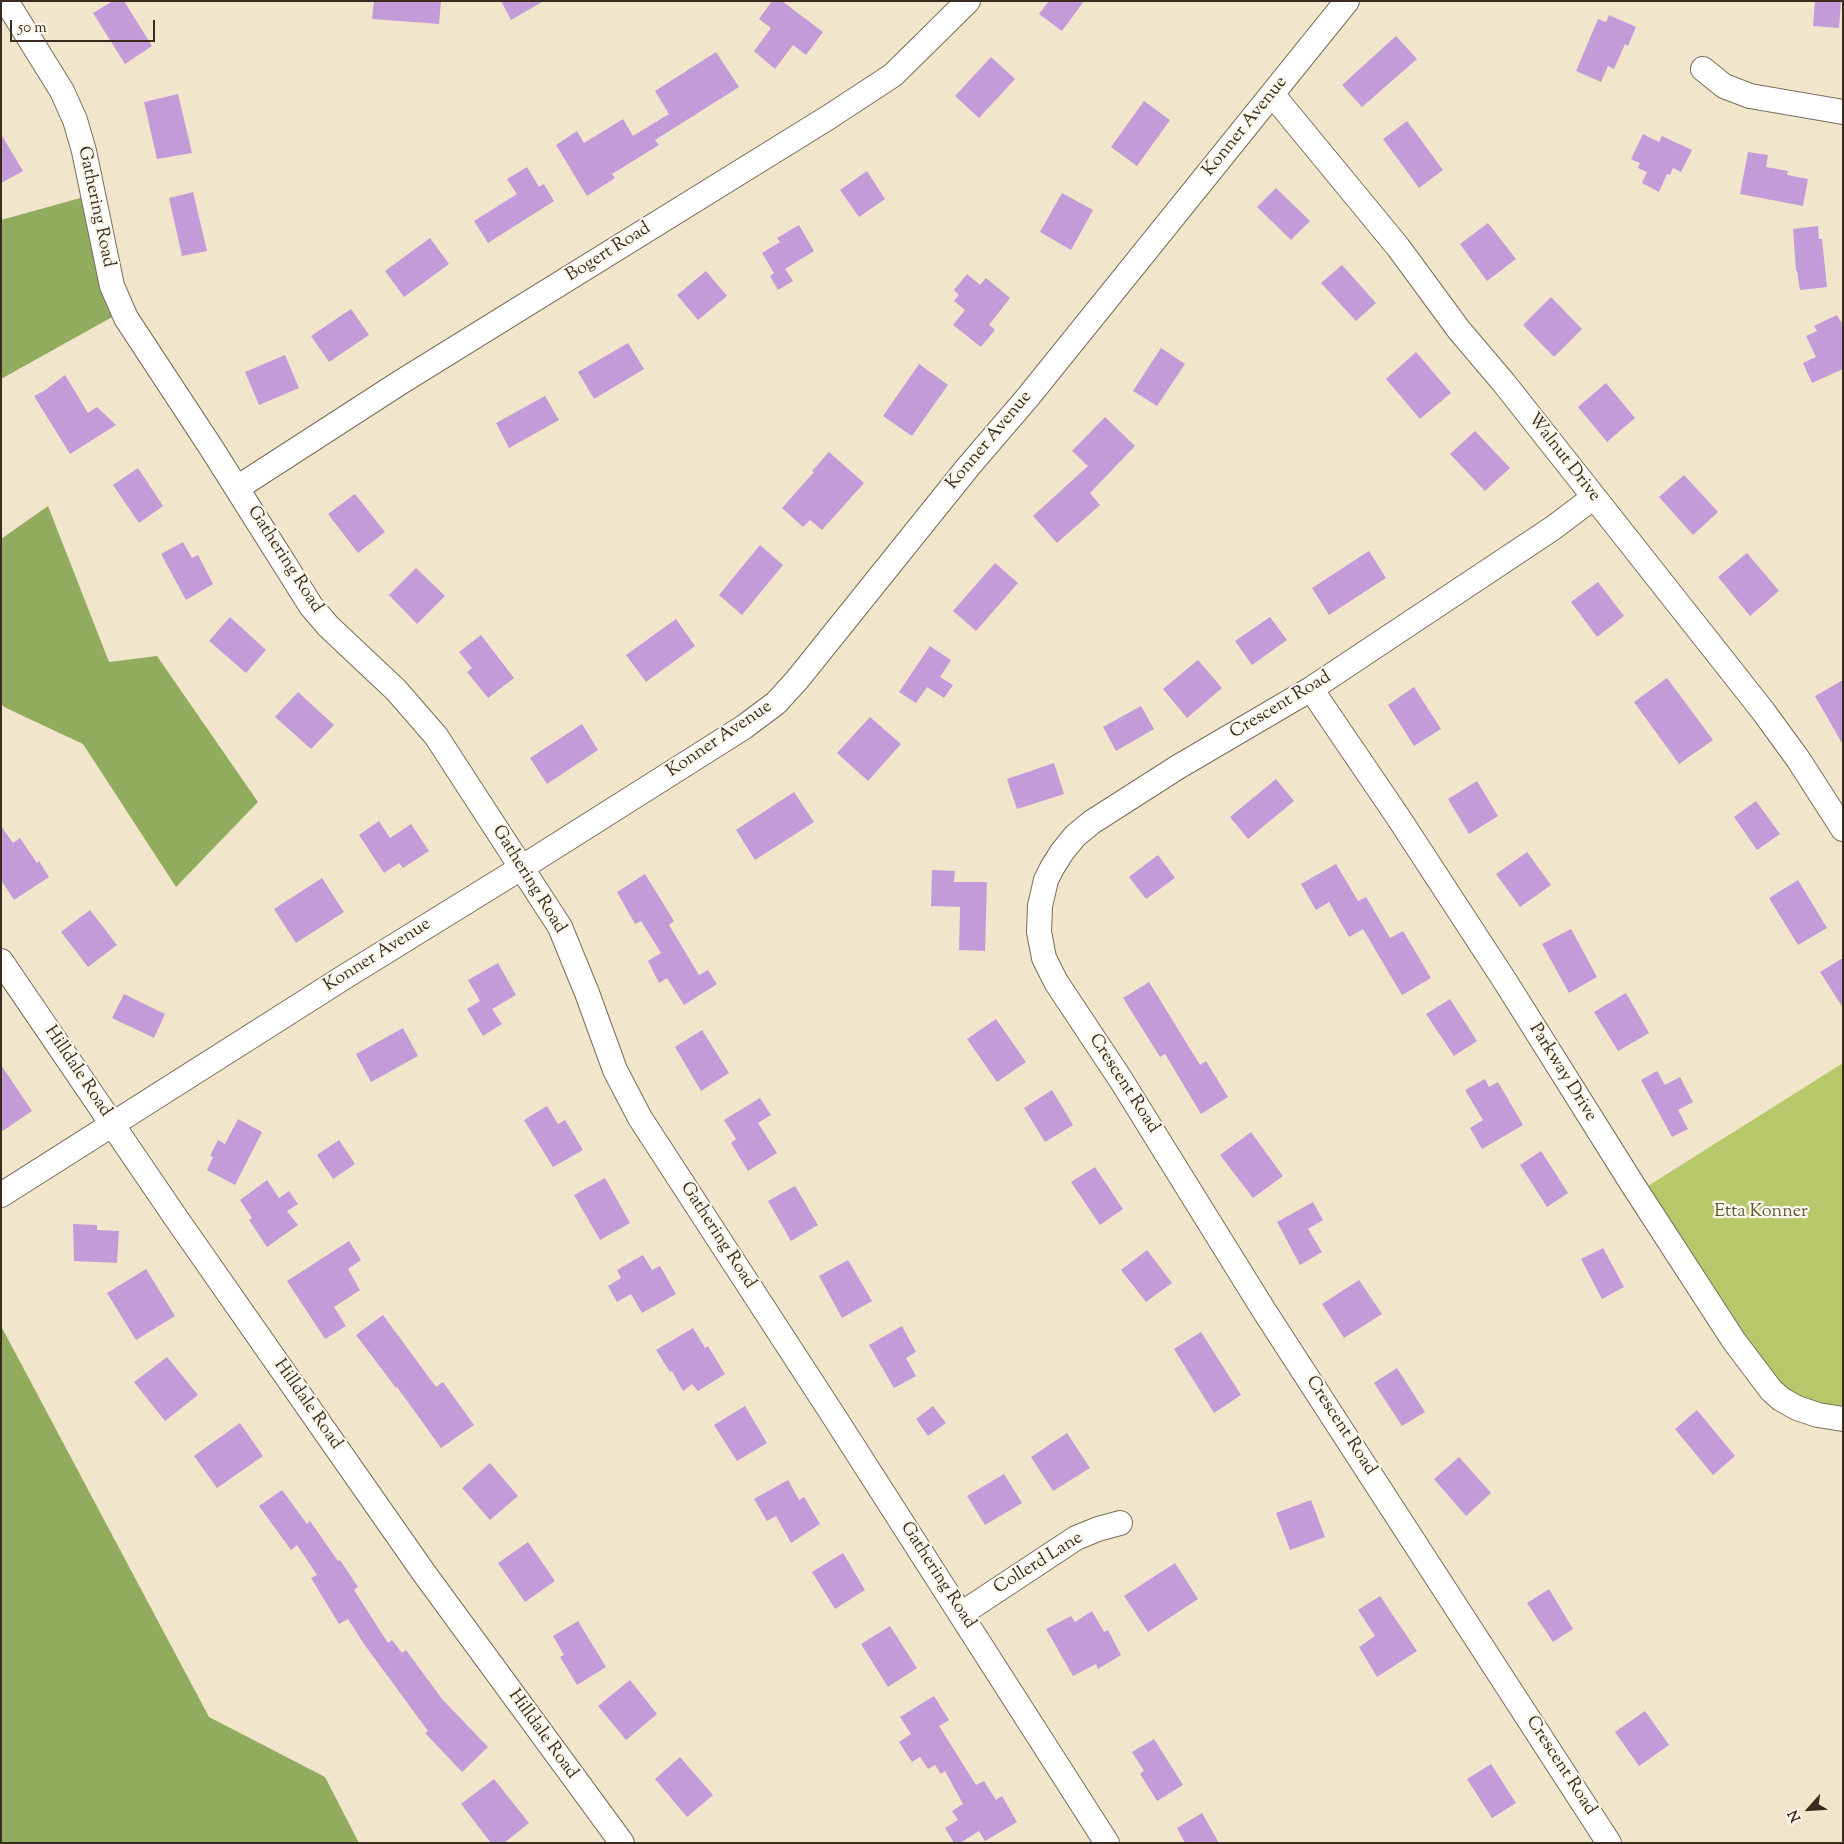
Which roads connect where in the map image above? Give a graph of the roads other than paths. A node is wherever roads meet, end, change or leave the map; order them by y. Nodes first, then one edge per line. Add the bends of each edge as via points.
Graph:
1 (6, 1) edge
2 (968, 1) edge
3 (1347, 1) edge
4 (1704, 69) dead end
5 (1272, 94) junction
6 (1843, 112) edge
7 (236, 488) junction
8 (1594, 497) junction
9 (1311, 689) junction
10 (1843, 829) edge
11 (521, 868) junction
12 (1, 961) edge
13 (113, 1124) junction
14 (1, 1195) edge
15 (1843, 1419) edge
16 (1120, 1522) dead end
17 (961, 1614) junction
18 (1099, 1840) edge
19 (622, 1843) edge
20 (1609, 1843) edge

1 - 7 street, Gathering Road via 62,91 75,120 112,286 126,318
2 - 7 street, Bogert Road via 893,75
3 - 5 street, Konner Avenue
4 - 6 street via 1724,86 1750,96
5 - 8 street, Walnut Drive
5 - 11 street, Konner Avenue via 776,703 744,727
7 - 11 street, Gathering Road via 311,606 396,690 436,736
8 - 9 street, Crescent Road via 1553,528
8 - 10 street, Walnut Drive via 1764,711
9 - 15 street, Parkway Drive via 1479,940 1734,1341 1781,1399 1818,1415
9 - 20 street, Crescent Road via 1178,767 1075,836 1046,880 1039,932 1044,958 1056,982 1264,1309
11 - 13 street, Konner Avenue
11 - 17 street, Gathering Road via 560,927 614,1070 640,1118
12 - 13 street, Hilldale Road
13 - 14 street, Konner Avenue
13 - 19 street, Hilldale Road via 424,1573
16 - 17 street, Collerd Lane via 1076,1538
17 - 18 street, Gathering Road

